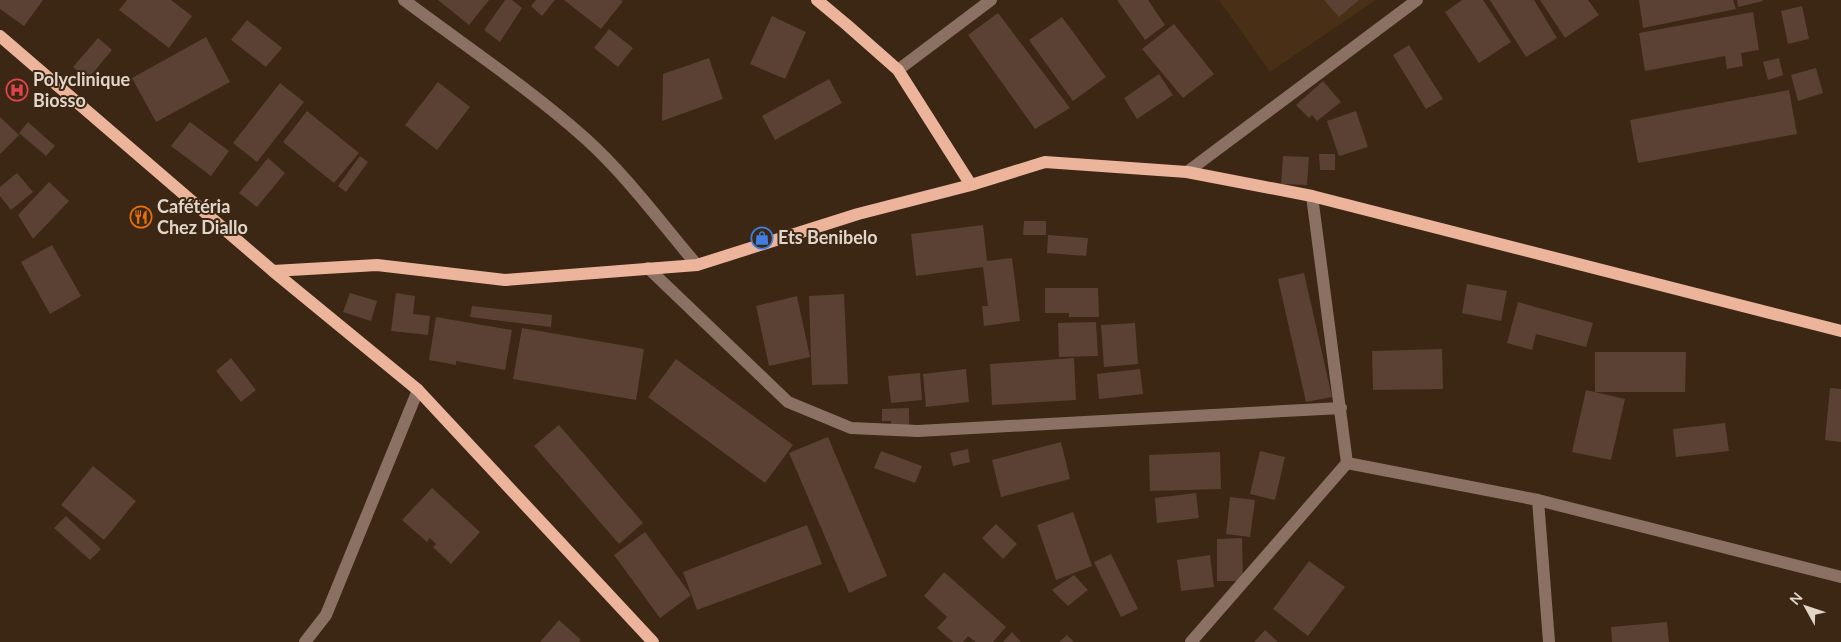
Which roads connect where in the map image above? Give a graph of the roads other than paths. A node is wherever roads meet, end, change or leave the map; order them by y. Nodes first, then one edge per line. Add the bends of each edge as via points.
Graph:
1 (404, 0) edge
2 (817, 0) edge
3 (992, 0) edge
4 (1417, 0) edge
5 (0, 36) edge
6 (898, 70) junction
7 (1187, 172) junction
8 (971, 185) junction
9 (1312, 196) junction
10 (697, 265) junction
11 (648, 268) junction
12 (273, 271) junction
13 (1841, 331) edge
14 (418, 390) junction
15 (1341, 408) junction
16 (1347, 463) junction
17 (1538, 500) junction
18 (1841, 577) edge
19 (305, 642) edge
20 (653, 642) edge
21 (1191, 642) edge
22 (1549, 642) edge

1 - 10 street via 587,140
2 - 6 main road
3 - 6 street
4 - 7 street
5 - 12 main road
6 - 8 main road
7 - 8 main road via 1045,162
7 - 9 main road
8 - 10 main road via 858,214
9 - 13 main road
9 - 15 street
10 - 11 main road
11 - 12 main road via 505,280 377,265
11 - 15 street via 788,402 850,428 918,431
12 - 14 main road
14 - 19 street via 326,615
14 - 20 main road
15 - 16 street
16 - 17 street
16 - 21 street
17 - 18 street
17 - 22 street

